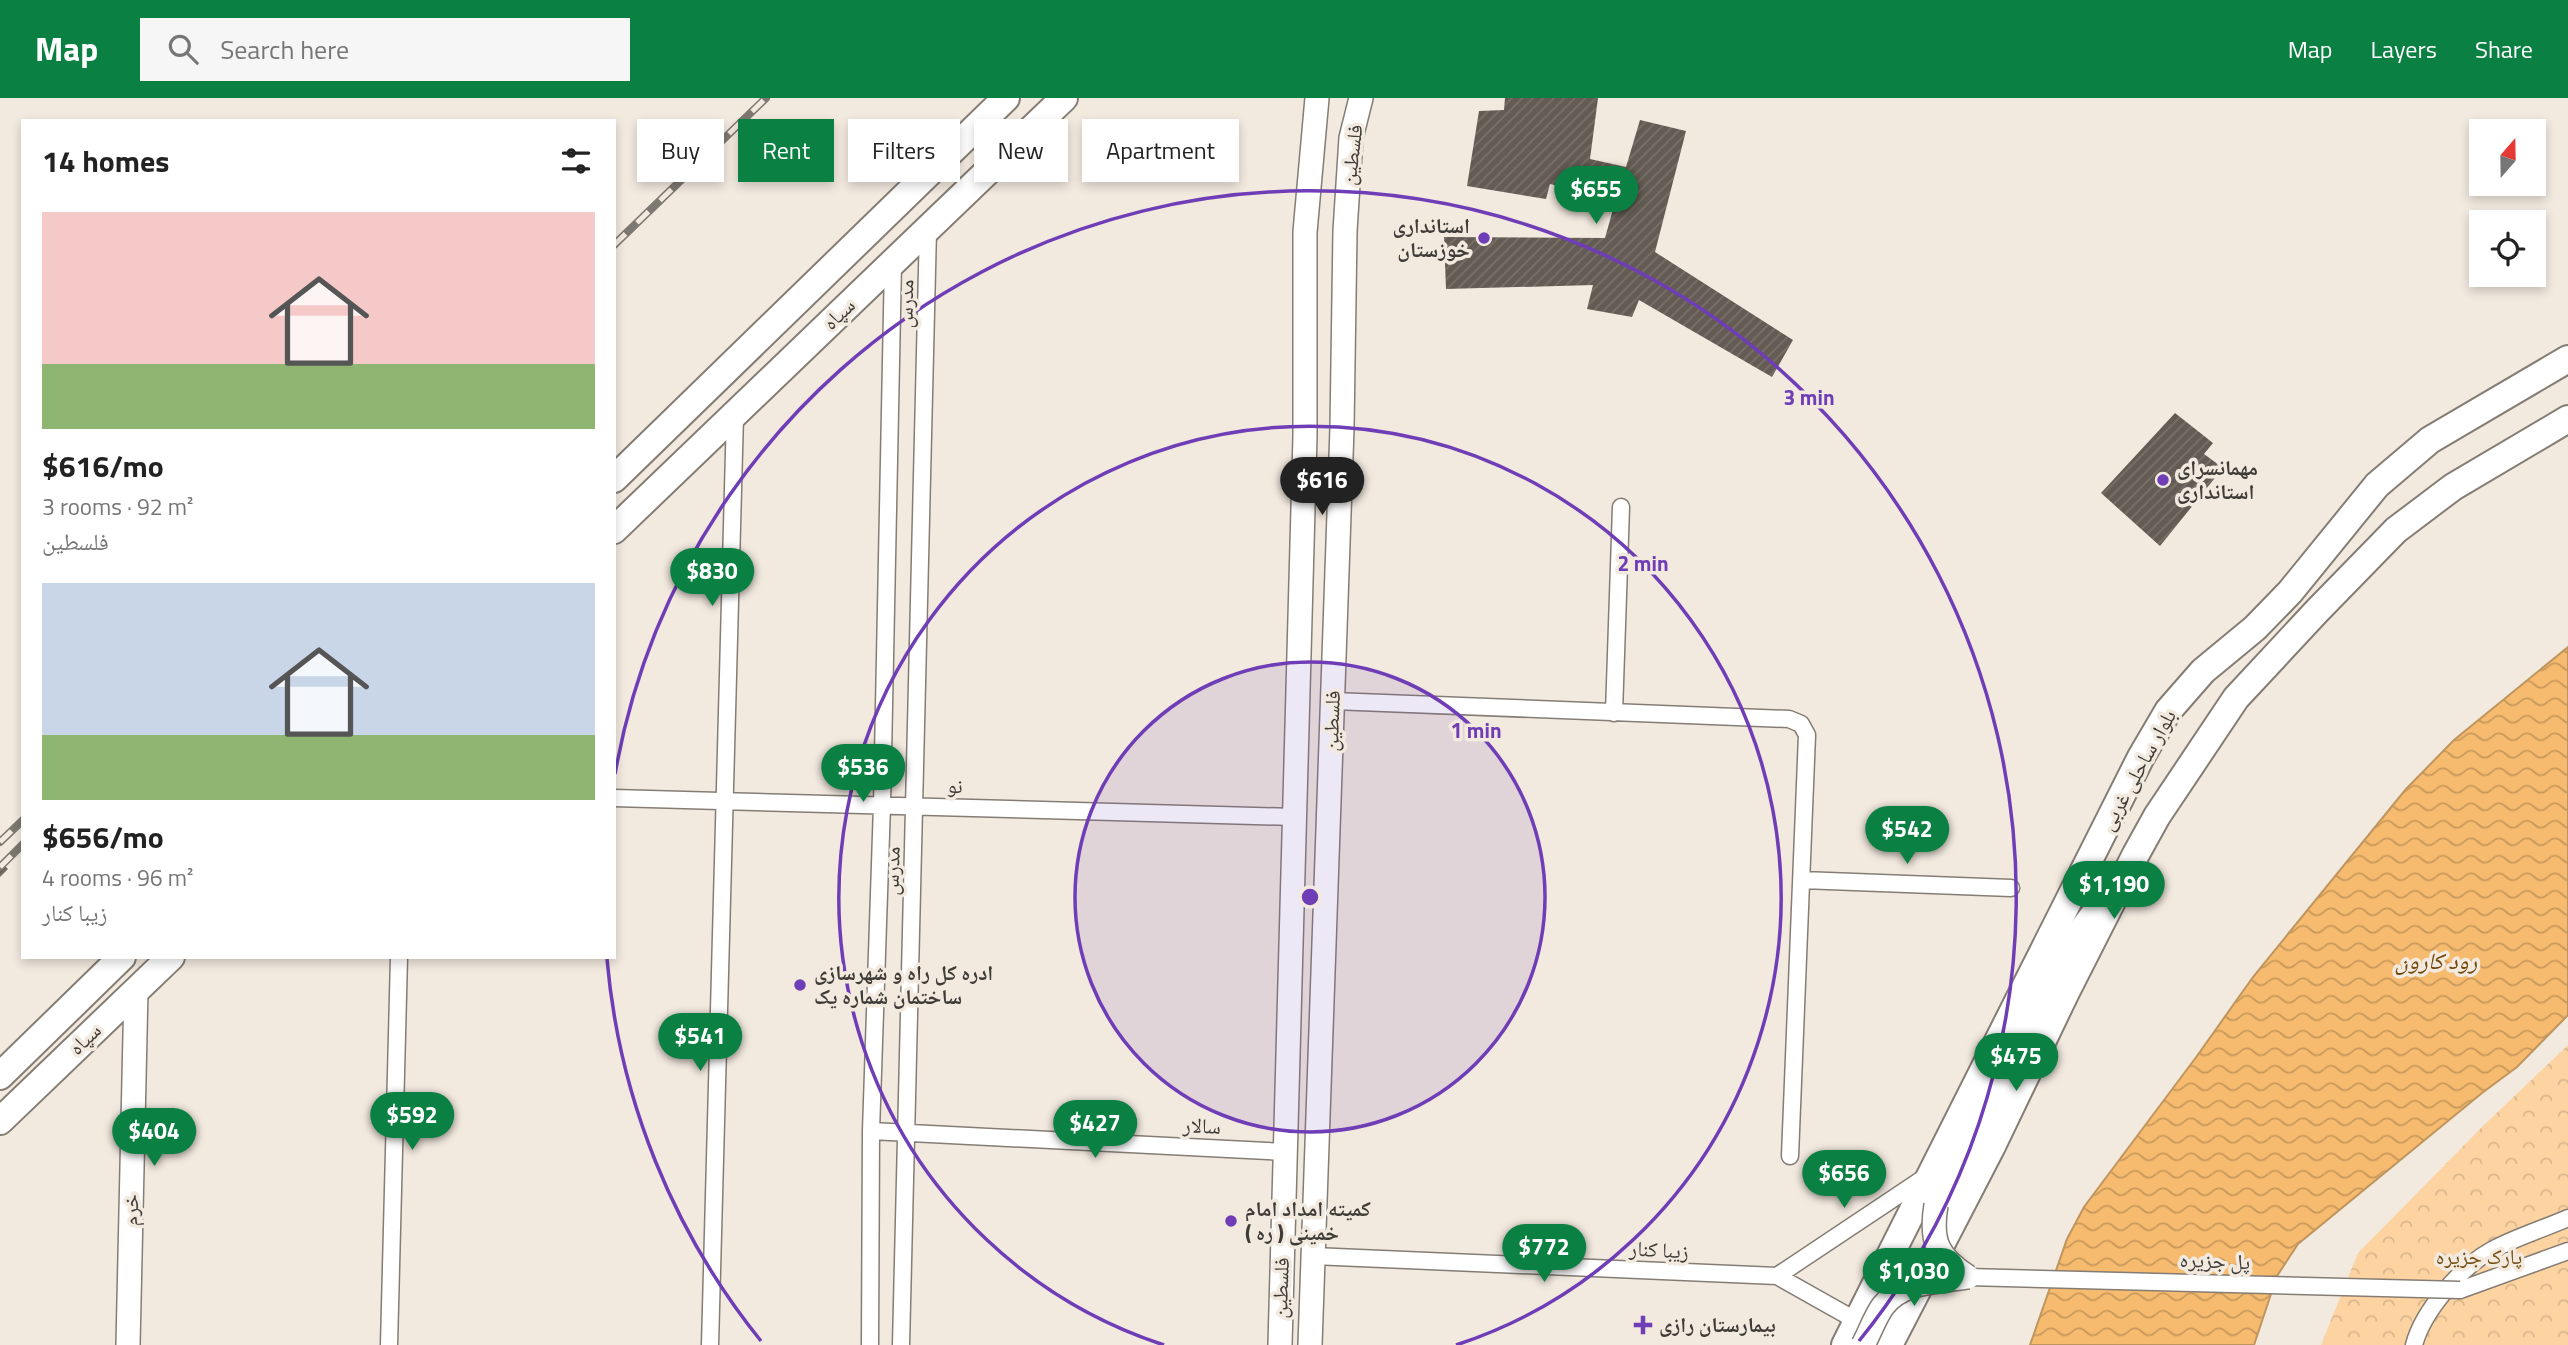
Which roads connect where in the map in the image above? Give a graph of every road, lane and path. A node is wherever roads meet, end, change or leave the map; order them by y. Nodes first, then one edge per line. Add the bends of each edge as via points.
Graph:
1 (1006, 98) edge
2 (1064, 98) edge
3 (1317, 98) edge
4 (1361, 98) edge
5 (928, 229) junction
6 (893, 263) junction
7 (2568, 359) edge
8 (734, 415) junction
9 (2568, 419) edge
10 (616, 477) edge
11 (1621, 507) dead end
12 (616, 528) edge
13 (1302, 538) junction
14 (1338, 540) junction
15 (1333, 701) junction
16 (1614, 713) junction
17 (616, 798) edge
18 (726, 801) junction
19 (881, 806) junction
20 (915, 806) junction
21 (1294, 817) junction
22 (2136, 854) junction
23 (1802, 880) junction
24 (2011, 888) dead end
25 (120, 959) edge
26 (169, 959) edge
27 (399, 959) edge
28 (136, 990) junction
29 (0, 1076) edge
30 (0, 1121) edge
31 (871, 1131) junction
32 (906, 1131) junction
33 (1285, 1152) junction
34 (1790, 1156) dead end
35 (1931, 1174) junction
36 (2568, 1218) edge
37 (2568, 1251) edge
38 (1313, 1255) junction
39 (1777, 1276) junction
40 (1968, 1277) junction
41 (1860, 1333) edge
42 (128, 1345) edge
43 (389, 1345) edge
44 (710, 1345) edge
45 (870, 1345) edge
46 (901, 1345) edge
47 (1280, 1345) edge
48 (1310, 1345) edge
49 (1845, 1345) edge
50 (1889, 1345) edge
51 (2414, 1345) edge

1 - 10 main road, سپاه
2 - 5 main road, سپاه
3 - 13 street, فلسطین via 1306,232
4 - 14 street, فلسطین via 1351,138 1345,231
5 - 6 main road, سپاه
5 - 20 street, مدرس
6 - 8 main road, سپاه
6 - 19 street, مدرس
7 - 35 main road, بلوار ساحلی غربی via 2430,440 2377,485 2290,592 2203,671 2168,711
8 - 12 main road, سپاه
8 - 18 street
9 - 22 main road, بلوار ساحلی غربی via 2454,487 2387,539 2236,698
11 - 16 street
13 - 14 street
13 - 21 street, فلسطین
14 - 15 street, فلسطین
15 - 16 street
15 - 38 street, فلسطین
16 - 23 street via 1789,719 1801,724 1807,735
17 - 18 street, نو
18 - 19 street, نو
18 - 44 street
19 - 20 street, نو
19 - 31 street, مدرس
20 - 21 street, نو
20 - 32 street, مدرس
21 - 33 street, فلسطین
22 - 40 street, bridge via 2057,961 1936,1205 1932,1226 1937,1247 1950,1265
22 - 50 main road, بلوار ساحلی غربی
23 - 24 street
23 - 34 street
25 - 29 main road, سپاه
26 - 28 main road, سپاه
27 - 43 street
28 - 30 main road, سپاه
28 - 42 street, خرم
31 - 32 street, سالار
31 - 45 street, مدرس
32 - 33 street, سالار
32 - 46 street, مدرس
33 - 47 street, فلسطین
35 - 39 street
35 - 41 main road, بلوار ساحلی غربی
36 - 51 street via 2491,1250 2469,1267 2437,1301
37 - 40 street, پل جزیره, bridge via 2460,1290
38 - 39 street, زیبا کنار
38 - 48 street, فلسطین
39 - 41 street
40 - 41 street, bridge via 1913,1285 1895,1293
41 - 49 main road, بلوار ساحلی غربی

